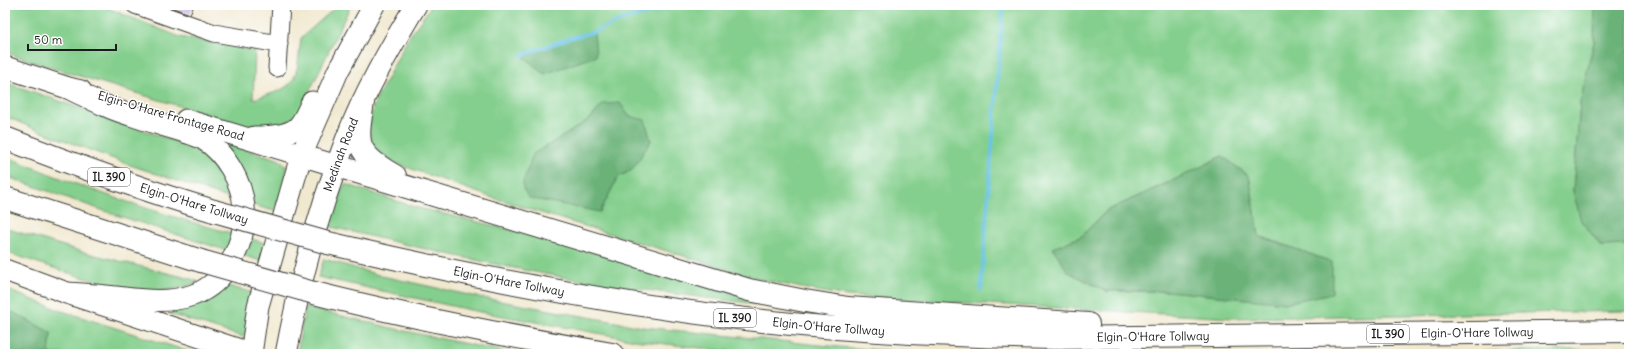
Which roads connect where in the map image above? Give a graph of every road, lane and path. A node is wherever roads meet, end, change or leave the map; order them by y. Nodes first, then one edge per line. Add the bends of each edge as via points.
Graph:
1 (134, 5) edge
2 (281, 5) edge
3 (364, 5) edge
4 (374, 5) edge
5 (416, 5) edge
6 (279, 44) junction
7 (5, 67) edge
8 (277, 68) dead end
9 (68, 88) junction
10 (363, 102) junction
11 (241, 136) junction
12 (5, 138) edge
13 (301, 156) junction
14 (337, 166) junction
15 (416, 190) junction
16 (5, 198) edge
17 (5, 270) edge
18 (67, 293) junction
19 (1629, 331) edge
20 (1148, 337) junction
21 (251, 354) edge
22 (286, 354) edge
23 (612, 354) edge

1 - 6 street via 214,33
2 - 6 street
3 - 11 main road via 359,10 302,122 296,128 280,135
4 - 13 main road via 338,71
5 - 10 main road, Medinah Road
6 - 8 street
7 - 9 main road, Elgin-O'Hare Frontage Road
9 - 11 main road, Elgin-O'Hare Frontage Road via 110,97
9 - 18 main road via 107,106 203,139 220,153 233,172 241,189 244,207 240,244 233,258 222,275 194,295 173,301
10 - 14 main road, Medinah Road
10 - 15 highway via 359,141 366,156
11 - 13 main road, Elgin-O'Hare Frontage Road
12 - 20 highway, Elgin-O'Hare Tollway / IL 390, bridge via 142,189 328,243 481,278 543,289 665,309 863,330 974,336
13 - 14 main road, Elgin-O'Hare Frontage Road
13 - 21 main road via 258,306
14 - 15 highway
14 - 22 main road, Medinah Road via 312,244
15 - 20 highway via 742,287 805,301 848,308 1105,325
16 - 23 highway, bridge via 201,261 314,293 498,334
17 - 18 main road
18 - 21 main road
19 - 20 highway, Elgin-O'Hare Tollway / IL 390

